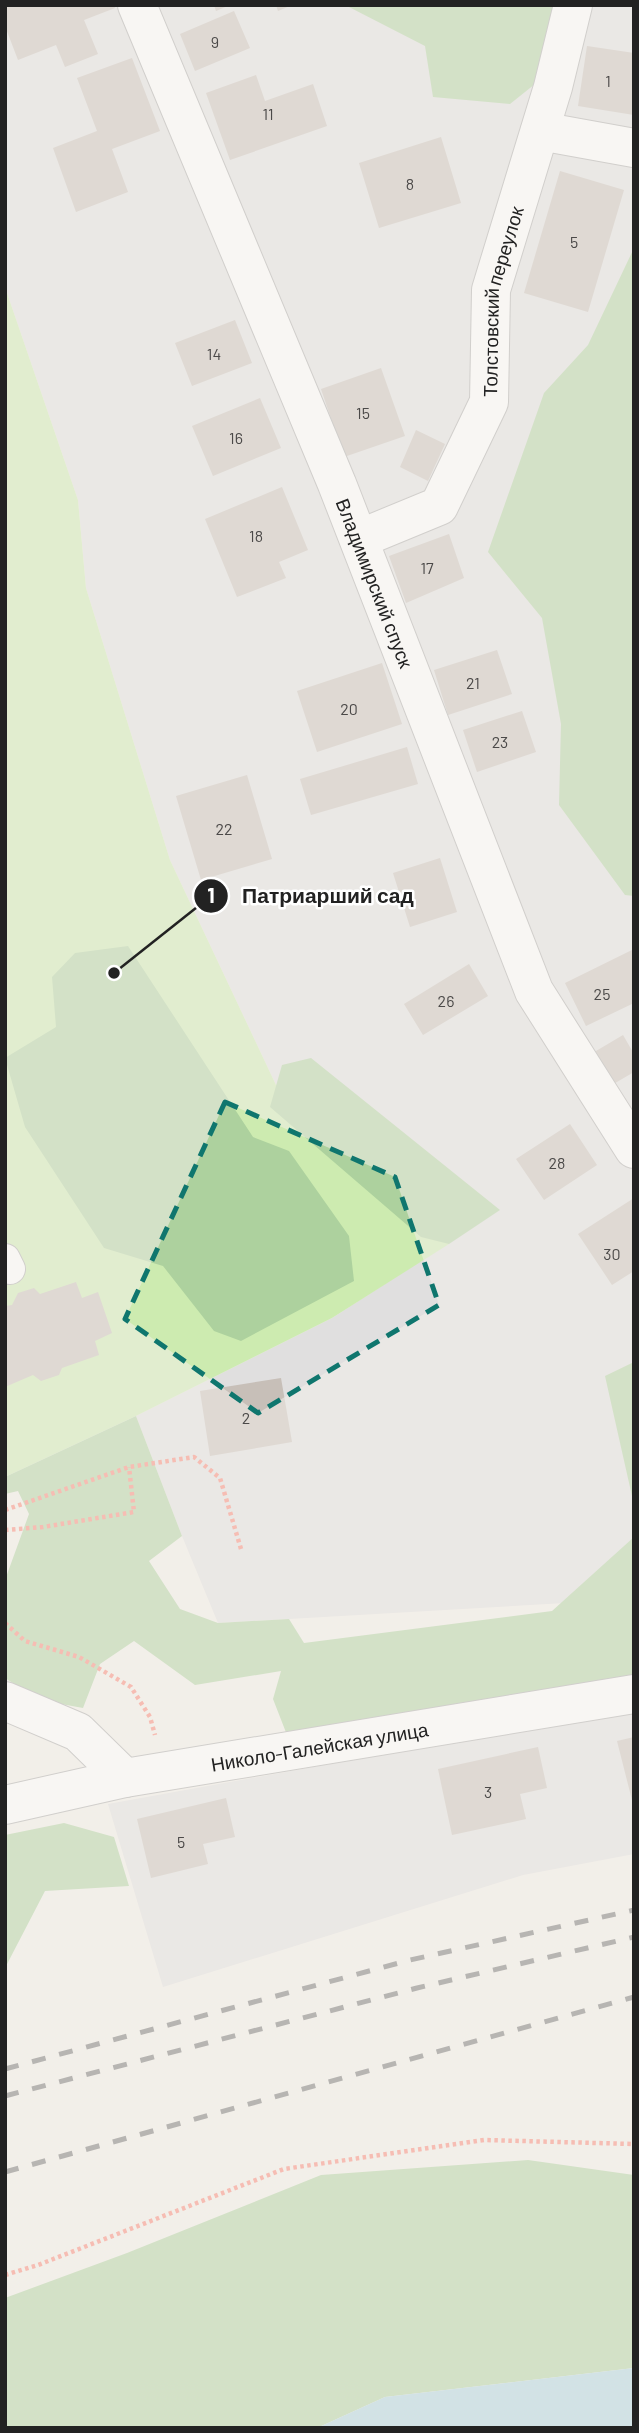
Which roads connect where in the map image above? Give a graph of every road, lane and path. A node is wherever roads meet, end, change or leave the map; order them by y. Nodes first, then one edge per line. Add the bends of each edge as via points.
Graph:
1 (137, 5) edge
2 (573, 5) edge
3 (540, 131) junction
4 (634, 148) edge
5 (359, 540) junction
6 (634, 1149) edge
7 (128, 1467) junction
8 (5, 1510) edge
9 (5, 1530) edge
10 (241, 1549) dead end
11 (5, 1623) edge
12 (634, 1694) edge
13 (5, 1701) edge
14 (165, 1772) junction
15 (125, 1778) junction
16 (5, 1805) edge
17 (634, 2144) edge
18 (5, 2275) edge

1 - 5 street, Владимирский спуск
2 - 3 street, Толстовский переулок
3 - 4 street
3 - 5 street, Толстовский переулок via 491,290 489,402 439,506
5 - 6 street, Владимирский спуск via 534,991
7 - 8 path
7 - 9 path via 134,1512
7 - 10 path via 194,1457 220,1478
11 - 14 path via 24,1641 79,1657 131,1687 150,1717
12 - 14 street, Николо-Галейская улица
13 - 15 street via 78,1732
14 - 15 street, Николо-Галейская улица
15 - 16 street, Николо-Галейская улица
17 - 18 path via 484,2140 284,2169

